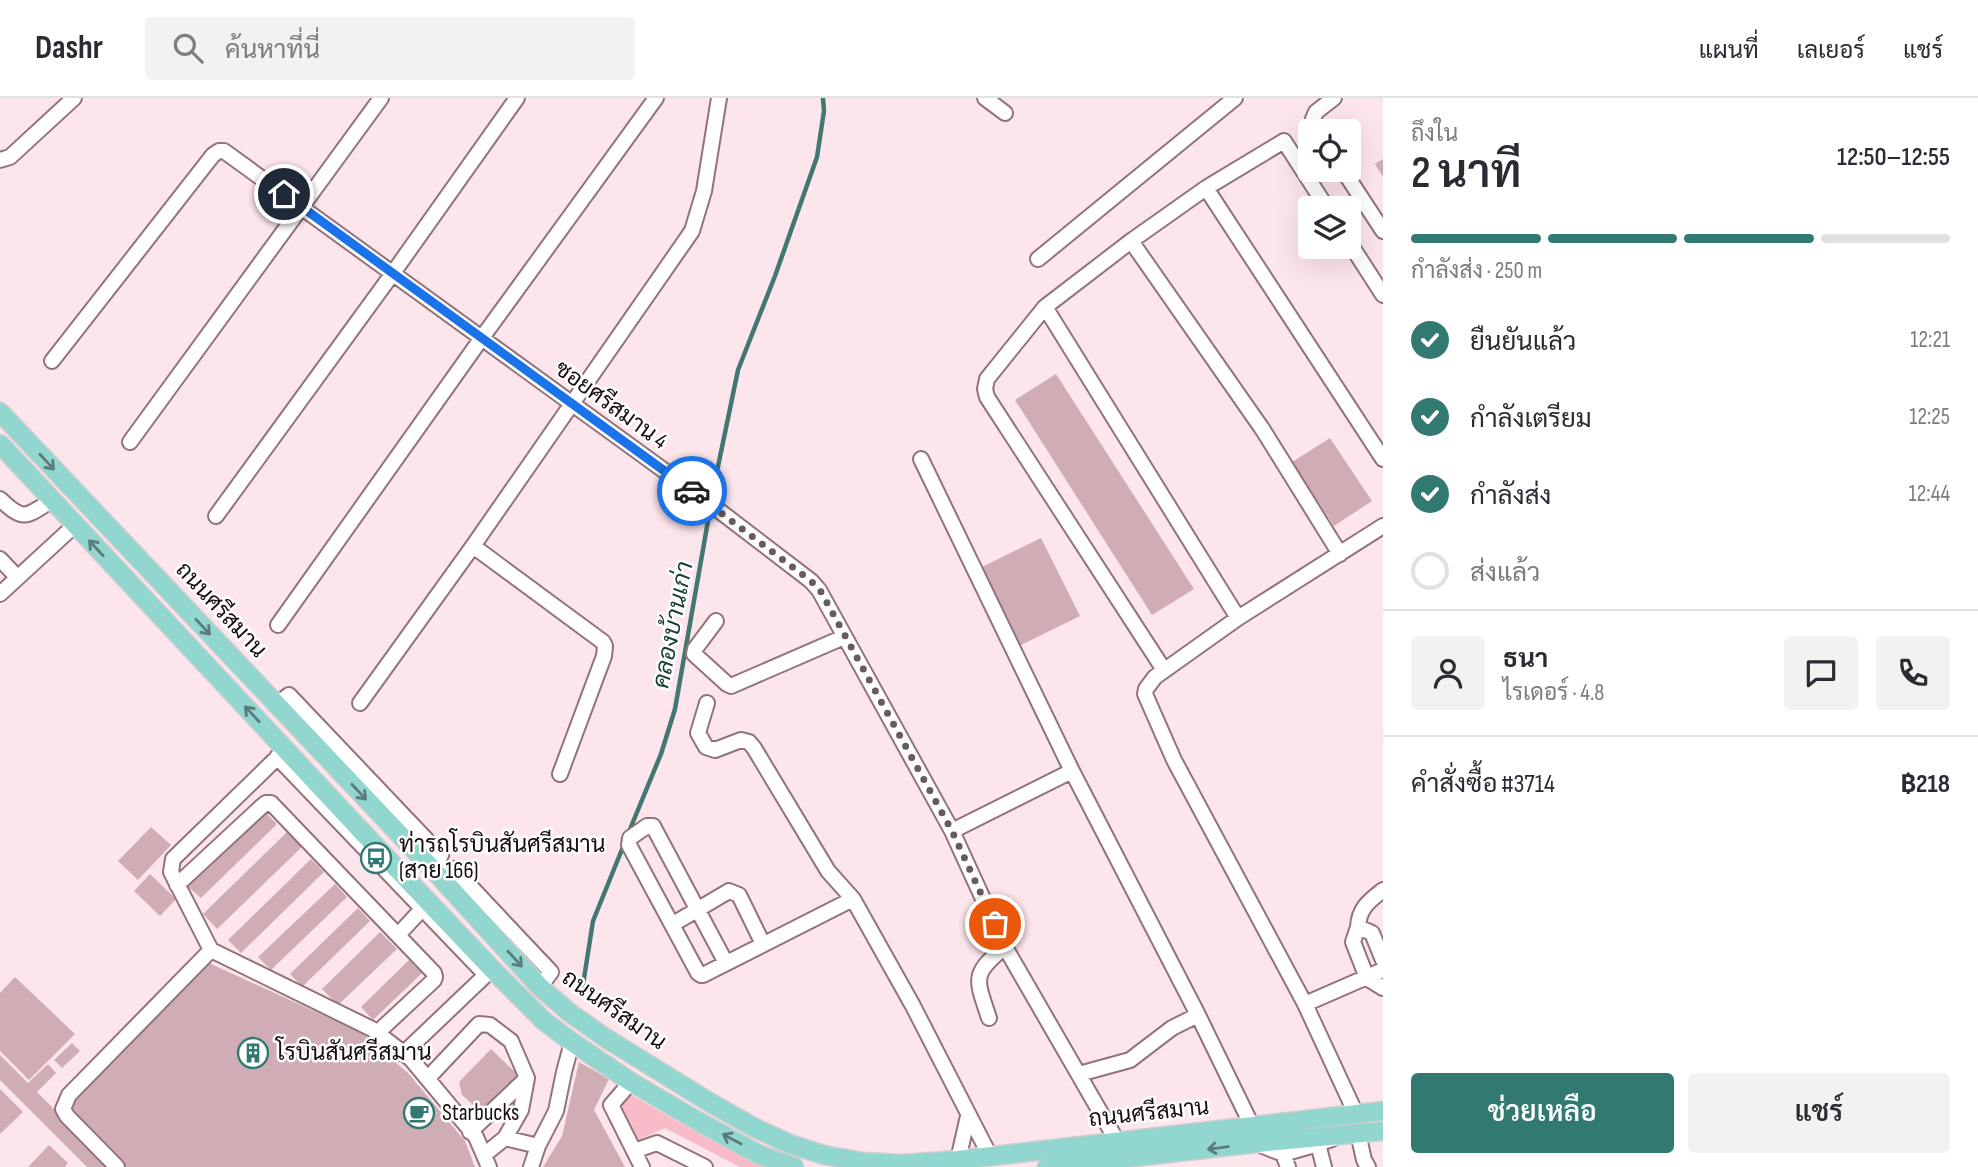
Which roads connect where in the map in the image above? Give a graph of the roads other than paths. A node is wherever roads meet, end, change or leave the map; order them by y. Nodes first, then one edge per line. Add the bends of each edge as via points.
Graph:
1 (74, 98) edge
2 (381, 98) edge
3 (517, 98) edge
4 (656, 98) edge
5 (719, 98) edge
6 (985, 98) edge
7 (1235, 98) edge
8 (1335, 98) edge
9 (1005, 113) dead end
10 (1313, 119) edge
11 (0, 160) edge
12 (1351, 182) edge
13 (1206, 188) junction
14 (1319, 196) edge
15 (301, 207) junction
16 (1383, 231) edge
17 (1131, 241) junction
18 (1038, 259) dead end
19 (1360, 259) edge
20 (393, 273) junction
21 (1383, 295) edge
22 (1045, 307) junction
23 (481, 339) junction
24 (52, 361) dead end
25 (572, 404) junction
26 (0, 412) edge
27 (130, 442) dead end
28 (0, 444) edge
29 (921, 459) dead end
30 (1383, 459) edge
31 (0, 499) edge
32 (52, 500) junction
33 (216, 516) dead end
34 (75, 525) junction
35 (1383, 526) edge
36 (473, 546) junction
37 (1340, 554) junction
38 (0, 559) edge
39 (18, 577) junction
40 (0, 594) edge
41 (1238, 618) junction
42 (716, 621) dead end
43 (278, 625) dead end
44 (844, 637) junction
45 (1164, 670) junction
46 (360, 703) dead end
47 (707, 703) dead end
48 (281, 753) junction
49 (1072, 771) junction
50 (560, 774) dead end
51 (952, 831) junction
52 (177, 885) junction
53 (1383, 890) edge
54 (853, 899) junction
55 (422, 909) junction
56 (697, 910) junction
57 (673, 924) junction
58 (1358, 927) junction
59 (398, 935) junction
60 (763, 944) junction
61 (1005, 947) junction
62 (211, 950) junction
63 (1383, 960) edge
64 (726, 963) junction
65 (1383, 970) edge
66 (489, 972) junction
67 (1367, 978) junction
68 (1383, 988) edge
69 (1305, 1004) junction
70 (1198, 1015) junction
71 (989, 1018) dead end
72 (377, 1033) junction
73 (572, 1042) junction
74 (403, 1054) junction
75 (1079, 1074) junction
76 (428, 1078) junction
77 (527, 1078) junction
78 (631, 1082) junction
79 (1383, 1111) edge
80 (1356, 1114) junction
81 (968, 1116) junction
82 (1383, 1131) edge
83 (470, 1132) junction
84 (1358, 1133) junction
85 (1254, 1134) junction
86 (1339, 1135) junction
87 (505, 1138) junction
88 (1117, 1141) junction
89 (1318, 1144) junction
90 (538, 1146) junction
91 (634, 1151) junction
92 (990, 1156) junction
93 (958, 1160) junction
94 (486, 1161) edge
95 (1286, 1161) edge
96 (1127, 1163) edge
97 (117, 1167) edge
98 (530, 1167) edge
99 (642, 1167) edge
100 (705, 1167) edge
101 (794, 1167) edge
102 (1047, 1167) edge
103 (1324, 1167) edge
104 (1368, 1167) edge

1 - 11 street via 10,157
2 - 15 street
3 - 20 street
4 - 23 street
5 - 25 street via 704,191 692,231
6 - 9 street
7 - 18 street
8 - 10 street
12 - 16 street
13 - 14 street via 1284,141
13 - 17 street
13 - 30 street
15 - 20 street, ซอยศรีสมาน 4
15 - 24 street, ซอยศรีสมาน 4 via 230,154 219,151
15 - 27 street
17 - 22 street
17 - 37 street via 1263,430
19 - 21 street
20 - 23 street, ซอยศรีสมาน 4
20 - 33 street
22 - 41 street
22 - 45 street via 987,379 987,397
23 - 25 street, ซอยศรีสมาน 4
23 - 43 street
25 - 36 street
25 - 44 street, ซอยศรีสมาน 4 via 816,585
26 -> 93 main road, ถนนศรีสมาน via 540,987 570,1013 709,1102 790,1144 864,1163
28 - 32 main road, ถนนศรีสมาน
29 - 49 street
31 - 32 street via 23,516
32 - 34 main road, ถนนศรีสมาน
34 - 39 street
48 -> 34 main road, ถนนศรีสมาน
35 - 37 street
36 - 46 street
36 - 50 street via 605,646
37 - 41 street
38 - 39 street
39 - 40 street
41 - 45 street
42 - 44 street via 694,654 731,685
44 - 51 street, ซอยศรีสมาน 4
45 - 69 street via 1146,689 1146,699
47 - 54 street via 698,733 706,747 715,750 741,740 749,742 828,871
48 - 52 street via 173,859 171,872
48 - 55 street
48 - 66 main road, ถนนศรีสมาน
49 - 51 street
49 - 70 street
51 - 61 street, ซอยศรีสมาน 4
52 - 59 street via 268,803
52 - 62 street
53 - 58 street via 1362,909
54 - 60 street
54 - 81 street via 914,1006
55 - 59 street
55 - 66 street
56 - 57 street
56 - 57 street via 653,826 648,826 630,838 629,845
56 - 60 street via 734,892
56 - 64 street
57 - 64 street via 698,973
58 - 63 street via 1372,933
58 - 67 street via 1353,942
59 - 72 street via 435,978
60 - 64 street
61 - 71 street via 987,961 979,978
61 - 75 street, ซอยศรีสมาน 4
62 - 72 street
62 - 97 street via 65,1102 67,1116
65 - 67 street
66 - 73 main road, ถนนศรีสมาน
66 - 74 street
67 - 68 street
67 - 69 street
69 - 80 street
70 - 75 street via 1171,1028 1130,1060
70 - 85 street
72 - 74 street
73 - 78 main road, ถนนศรีสมาน
73 - 90 street via 556,1111
74 - 76 street
75 - 88 street, ซอยศรีสมาน 4
76 - 77 street via 479,1024 511,1041
76 - 83 street
77 - 83 street
77 - 87 street via 521,1110
78 - 91 street via 611,1105
101 -> 78 main road, ถนนศรีสมาน via 758,1154
79 - 80 main road, ถนนศรีสมาน
80 - 85 main road, ถนนศรีสมาน
81 - 92 street
81 - 93 street
82 - 84 main road, ถนนศรีสมาน
83 - 94 street
84 - 86 main road, ถนนศรีสมาน
84 - 104 street
85 - 86 main road, ถนนศรีสมาน
85 - 88 main road, ถนนศรีสมาน
85 - 95 street
85 -> 96 main road, ถนนศรีสมาน
86 - 89 street
87 - 90 street
87 - 94 street
88 - 92 main road, ถนนศรีสมาน
89 - 95 street
89 - 103 street
90 - 98 street
91 - 99 street
91 - 100 street via 657,1143
92 - 93 main road, ถนนศรีสมาน
96 - 102 main road, ถนนศรีสมาน

